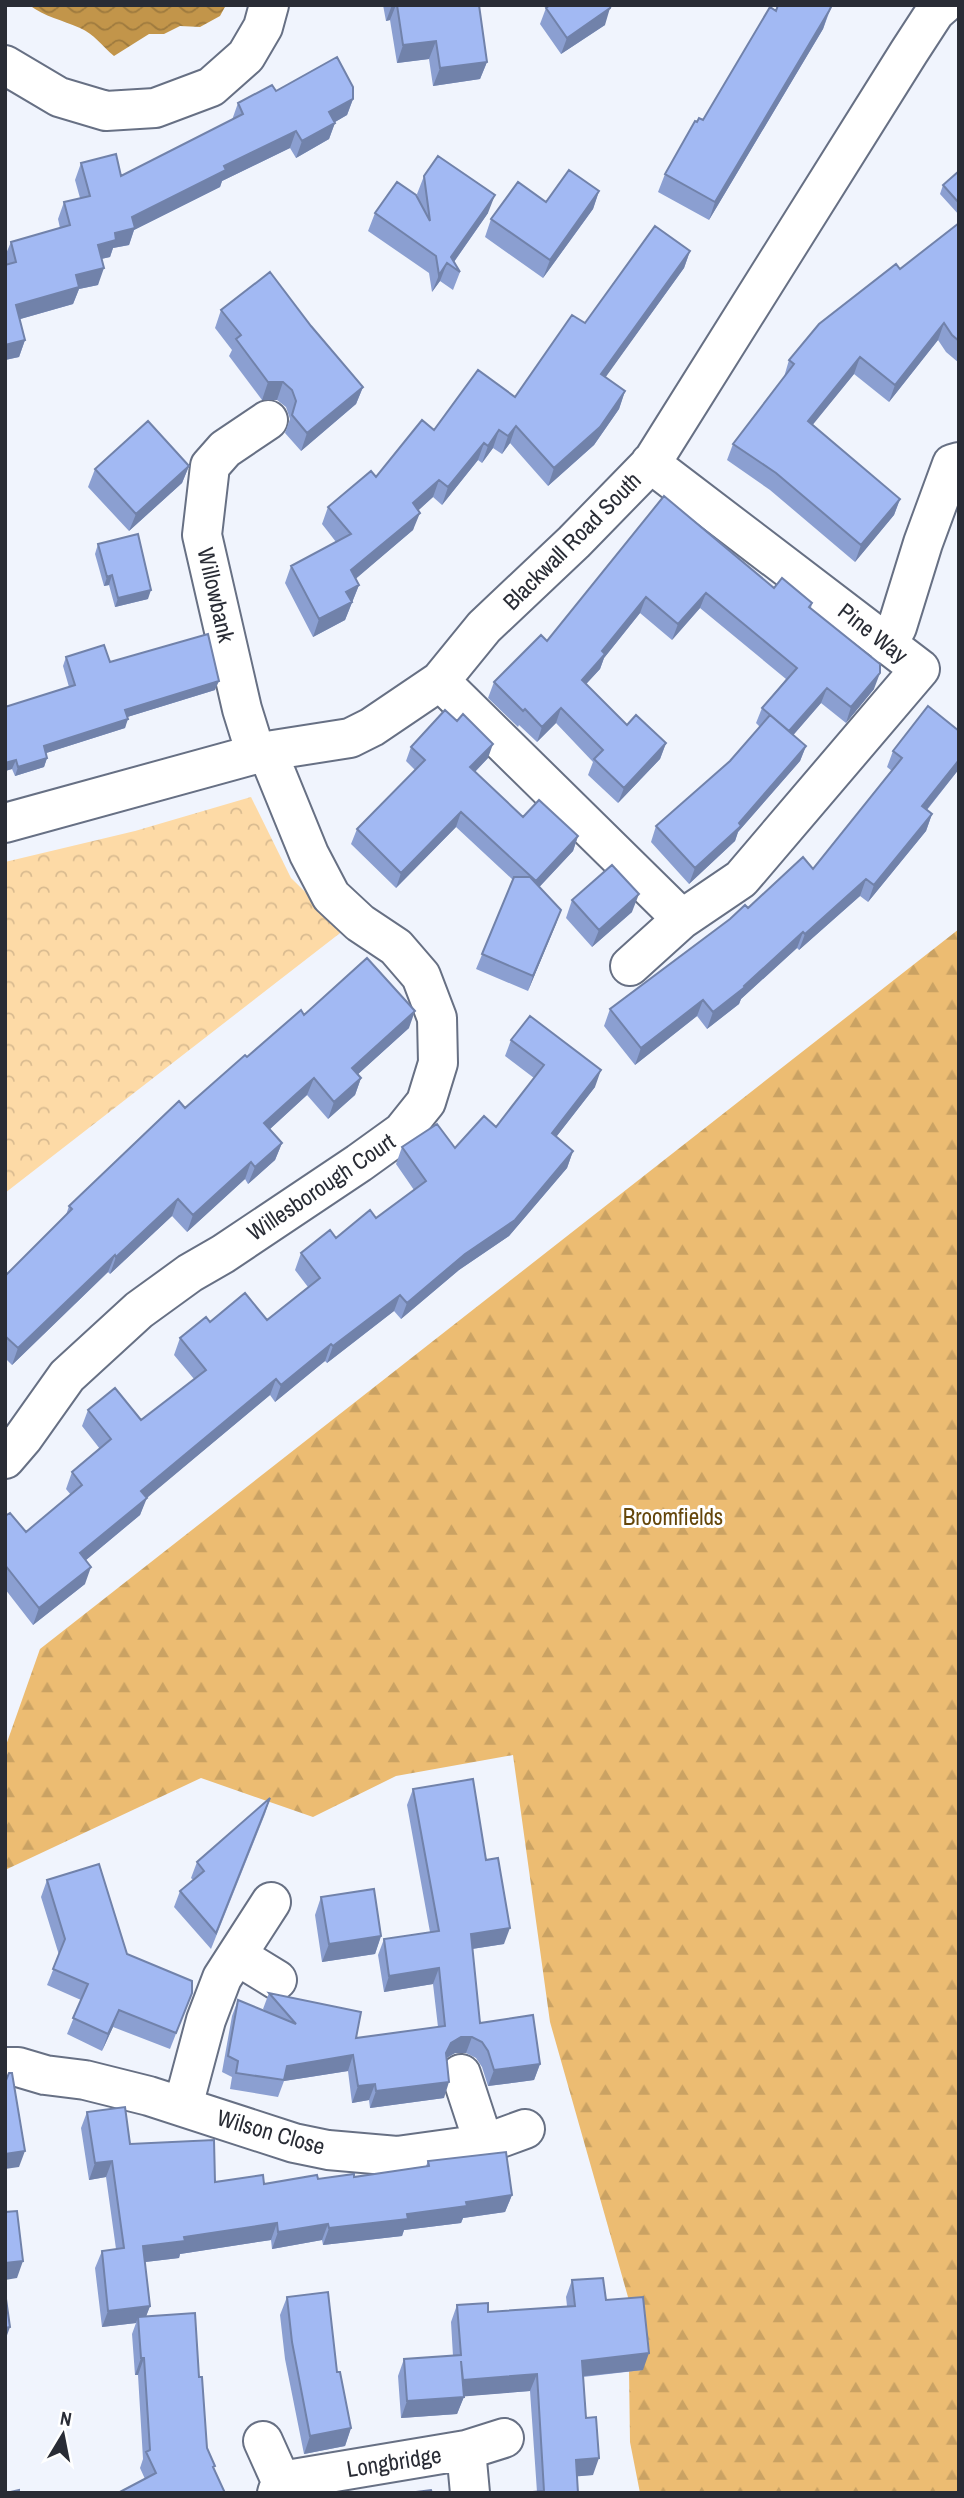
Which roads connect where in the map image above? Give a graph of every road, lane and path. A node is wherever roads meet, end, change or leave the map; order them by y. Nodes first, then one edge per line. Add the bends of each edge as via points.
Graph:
1 (269, 5) edge
2 (943, 5) edge
3 (5, 65) edge
4 (268, 420) dead end
5 (959, 462) edge
6 (650, 463) junction
7 (887, 645) junction
8 (440, 681) junction
9 (261, 752) junction
10 (5, 823) edge
11 (682, 919) junction
12 (630, 966) dead end
13 (5, 1459) edge
14 (271, 1902) dead end
15 (238, 1956) junction
16 (277, 1980) dead end
17 (5, 2067) edge
18 (461, 2074) dead end
19 (183, 2106) junction
20 (525, 2129) dead end
21 (484, 2144) junction
22 (504, 2438) dead end
23 (262, 2441) dead end
24 (466, 2450) junction
25 (279, 2487) edge
26 (470, 2493) edge

1 - 3 street via 263,27 246,56 211,87 155,108 106,111 59,97
2 - 6 street, Blackwall Road South via 915,42
4 - 9 street, Willowbank via 225,449 210,466 202,535 242,709
5 - 7 street via 952,464
6 - 7 street, Pine Way
6 - 8 street, Blackwall Road South via 484,627
7 - 11 street, Pine Way via 920,669 741,879
8 - 9 street, Blackwall Road South via 350,738
8 - 11 street
9 - 10 street, Blackwall Road South
9 - 13 street, Willesborough Court via 331,895 360,923 396,947 421,976 437,1018 438,1063 426,1102 402,1132 139,1310 67,1376
11 - 12 street, Pine Way
14 - 15 street
15 - 16 street
15 - 19 street via 222,1978 206,2020
17 - 19 street, Wilson Close via 85,2080
18 - 21 street
19 - 21 street, Wilson Close via 328,2150 397,2156
20 - 21 street, Wilson Close
22 - 24 street, Longbridge
23 - 25 street, Longbridge
24 - 25 street, Longbridge
24 - 26 street, Longbridge

